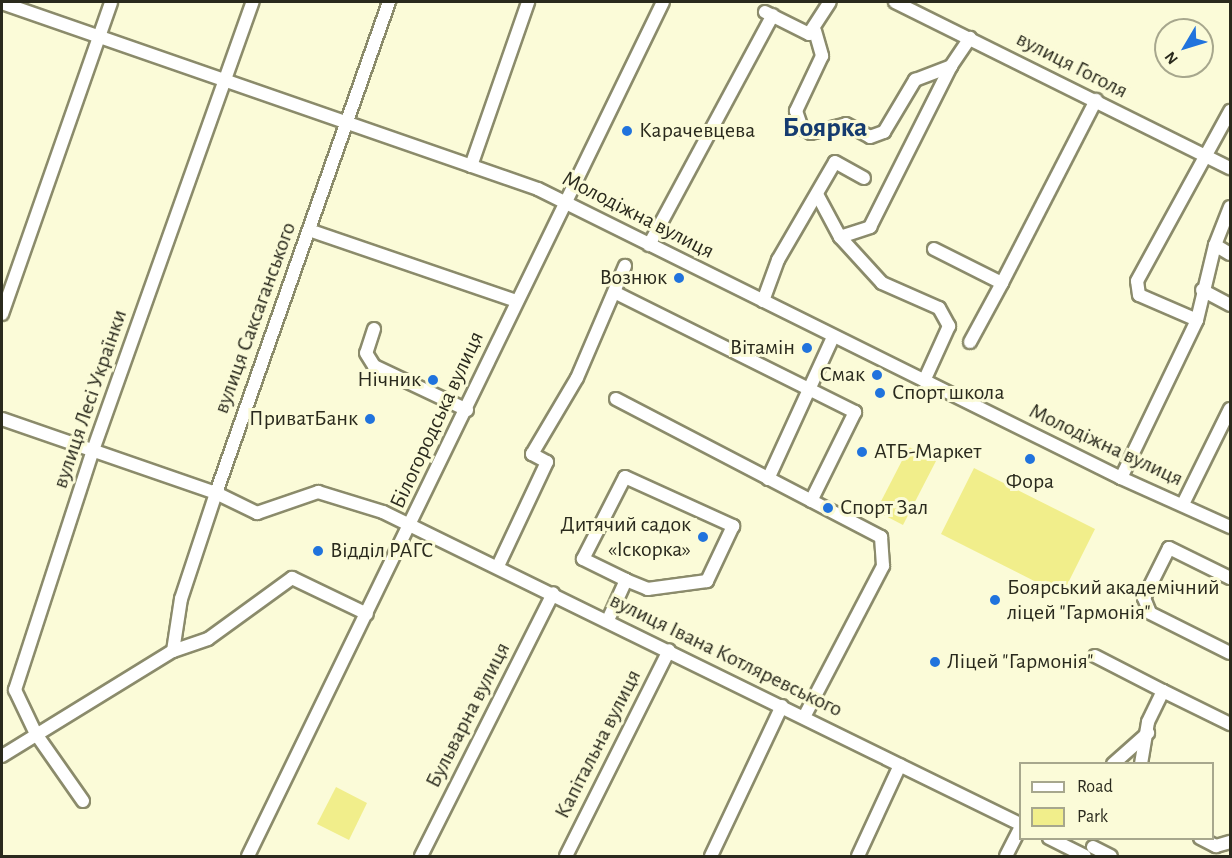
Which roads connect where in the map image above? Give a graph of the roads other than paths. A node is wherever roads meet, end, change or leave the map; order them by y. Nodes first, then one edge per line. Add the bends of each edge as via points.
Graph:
1 (111, 2) edge
2 (253, 2) edge
3 (389, 2) edge
4 (528, 2) edge
5 (663, 2) edge
6 (830, 2) edge
7 (895, 2) edge
8 (2, 3) edge
9 (815, 31) junction
10 (100, 34) junction
11 (969, 38) junction
12 (951, 66) junction
13 (226, 79) junction
14 (1096, 100) junction
15 (1230, 111) edge
16 (346, 122) junction
17 (1208, 157) junction
18 (471, 166) junction
19 (1230, 168) edge
20 (864, 178) dead end
21 (818, 196) junction
22 (563, 201) junction
23 (1230, 207) edge
24 (309, 230) junction
25 (840, 237) junction
26 (649, 245) junction
27 (1215, 245) junction
28 (934, 249) dead end
29 (1230, 254) edge
30 (625, 266) dead end
31 (1002, 283) junction
32 (1202, 290) junction
33 (618, 294) junction
34 (516, 301) junction
35 (763, 301) junction
36 (1230, 305) edge
37 (2, 314) edge
38 (1197, 320) junction
39 (374, 330) dead end
40 (833, 337) junction
41 (970, 342) dead end
42 (924, 381) junction
43 (810, 392) junction
44 (616, 399) dead end
45 (1230, 409) edge
46 (467, 410) junction
47 (2, 419) edge
48 (92, 453) junction
49 (1121, 478) junction
50 (768, 479) junction
51 (216, 493) junction
52 (812, 501) junction
53 (1183, 504) junction
54 (411, 524) junction
55 (1230, 527) edge
56 (498, 566) junction
57 (1230, 578) edge
58 (626, 580) junction
59 (553, 593) junction
60 (367, 614) junction
61 (608, 620) junction
62 (669, 650) junction
63 (173, 651) junction
64 (1230, 653) edge
65 (1095, 656) dead end
66 (1163, 690) junction
67 (782, 706) junction
68 (804, 717) junction
69 (1230, 724) edge
70 (36, 734) junction
71 (1148, 734) junction
72 (2, 756) edge
73 (1115, 762) edge
74 (1141, 762) edge
75 (900, 765) junction
76 (82, 801) dead end
77 (1019, 825) edge
78 (1019, 828) edge
79 (1056, 840) edge
80 (1204, 840) edge
81 (1230, 842) edge
82 (1091, 850) edge
83 (248, 856) edge
84 (420, 856) edge
85 (566, 856) edge
86 (711, 856) edge
87 (858, 856) edge
88 (1006, 856) edge
89 (1111, 856) edge

1 - 10 street
2 - 13 street, вулиця Лесі Українки
3 - 16 street, вулиця Саксаганського
4 - 18 street
5 - 22 street, Білогородська вулиця
6 - 9 street
7 - 11 street, вулиця Гоголя
8 - 10 street, Молодіжна вулиця
9 - 12 street via 822,56 796,111 802,128 811,133 846,124 870,137 884,132 915,81
9 - 26 street via 809,34 769,14
10 - 13 street, Молодіжна вулиця
10 - 37 street
11 - 12 street
11 - 14 street, вулиця Гоголя
12 - 25 street via 870,227
13 - 16 street, Молодіжна вулиця
13 - 48 street, вулиця Лесі Українки
14 - 17 street, вулиця Гоголя
14 - 31 street
15 - 17 street
16 - 18 street, Молодіжна вулиця
16 - 24 street, вулиця Саксаганського
17 - 19 street, вулиця Гоголя
17 - 38 street via 1197,168 1137,281 1139,295
18 - 22 street, Молодіжна вулиця
20 - 21 street via 835,162
21 - 25 street
21 - 35 street via 778,260
22 - 26 street, Молодіжна вулиця
22 - 34 street, Білогородська вулиця
23 - 27 street
24 - 34 street
24 - 51 street, вулиця Саксаганського
25 - 42 street via 882,283 939,308 949,326
26 - 35 street, Молодіжна вулиця
27 - 29 street
27 - 32 street
28 - 31 street
30 - 33 street
31 - 41 street
32 - 36 street
32 - 38 street
33 - 43 street
33 - 56 street via 532,454 547,462
34 - 46 street, Білогородська вулиця
35 - 40 street, Молодіжна вулиця
38 - 49 street
39 - 46 street via 366,353 374,366
40 - 42 street, Молодіжна вулиця
40 - 43 street
42 - 49 street, Молодіжна вулиця
43 - 50 street
43 - 52 street via 855,412
44 - 50 street
45 - 53 street
46 - 54 street, Білогородська вулиця
47 - 48 street, вулиця Івана Котляревського
48 - 51 street, вулиця Івана Котляревського
48 - 70 street, вулиця Лесі Українки via 15,690
49 - 53 street, Молодіжна вулиця
50 - 52 street
51 - 54 street, вулиця Івана Котляревського via 257,513 318,492
51 - 63 street, вулиця Саксаганського via 181,599
52 - 68 street via 881,537 883,566
53 - 55 street, Молодіжна вулиця
54 - 56 street, вулиця Івана Котляревського
54 - 60 street, Білогородська вулиця
56 - 59 street, вулиця Івана Котляревського
57 - 64 street via 1169,548 1144,598 1150,613
58 - 58 street via 584,559 625,477 733,526 707,581 648,589
58 - 61 street
59 - 61 street, вулиця Івана Котляревського
59 - 84 street, Бульварна вулиця
60 - 63 street via 292,578 208,639
60 - 83 street, Білогородська вулиця
61 - 62 street, вулиця Івана Котляревського
62 - 67 street, вулиця Івана Котляревського
62 - 85 street, Капітальна вулиця
63 - 70 street
65 - 66 street
66 - 69 street
66 - 71 street
67 - 68 street, вулиця Івана Котляревського
67 - 86 street
68 - 75 street, вулиця Івана Котляревського
70 - 72 street
70 - 76 street, вулиця Лесі Українки
71 - 73 street
71 - 74 street
75 - 77 street, вулиця Івана Котляревського
75 - 87 street
78 - 88 street
79 - 82 street
80 - 81 street via 1216,846
82 - 89 street

